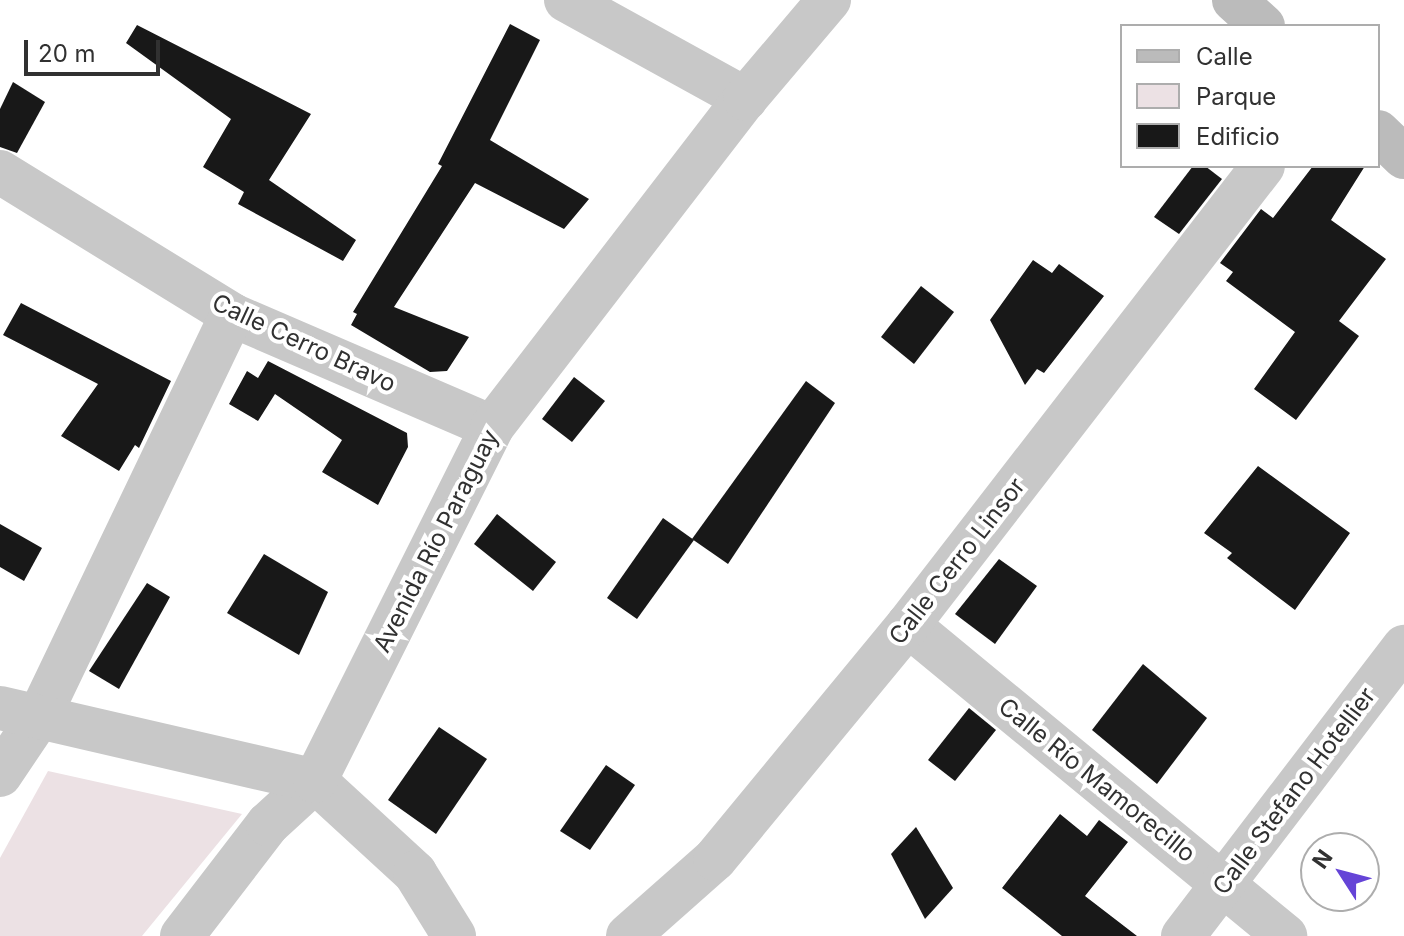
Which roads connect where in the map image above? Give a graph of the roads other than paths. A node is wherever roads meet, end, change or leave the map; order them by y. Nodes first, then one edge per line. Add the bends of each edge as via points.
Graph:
1 (566, 0) edge
2 (829, 0) edge
3 (1234, 0) edge
4 (1261, 24) edge
5 (745, 99) junction
6 (1380, 134) edge
7 (1404, 157) edge
8 (1261, 168) edge
9 (0, 172) edge
10 (232, 315) junction
11 (492, 427) junction
12 (908, 625) junction
13 (1404, 647) edge
14 (19, 712) edge
15 (0, 775) edge
16 (315, 781) junction
17 (1223, 884) junction
18 (182, 936) edge
19 (454, 936) edge
20 (628, 936) edge
21 (1183, 936) edge
22 (1285, 936) edge

1 - 5 street
2 - 5 street, Avenida Río Paraguay
3 - 4 main road
5 - 11 street, Avenida Río Paraguay
6 - 7 main road
8 - 12 street, Calle Cerro Linsor
9 - 10 street, Calle Cerro Bravo
10 - 11 street, Calle Cerro Bravo
10 - 14 street
11 - 16 street, Avenida Río Paraguay
12 - 17 street, Calle Río Mamorecillo
12 - 20 street, Calle Cerro Linsor via 715,859
13 - 17 street, Calle Stefano Hotellier
14 - 15 street
14 - 16 street
16 - 18 street, Avenida Río Paraguay via 260,834
16 - 19 street via 415,873
17 - 21 street, Calle Stefano Hotellier
17 - 22 street, Calle Río Mamorecillo

